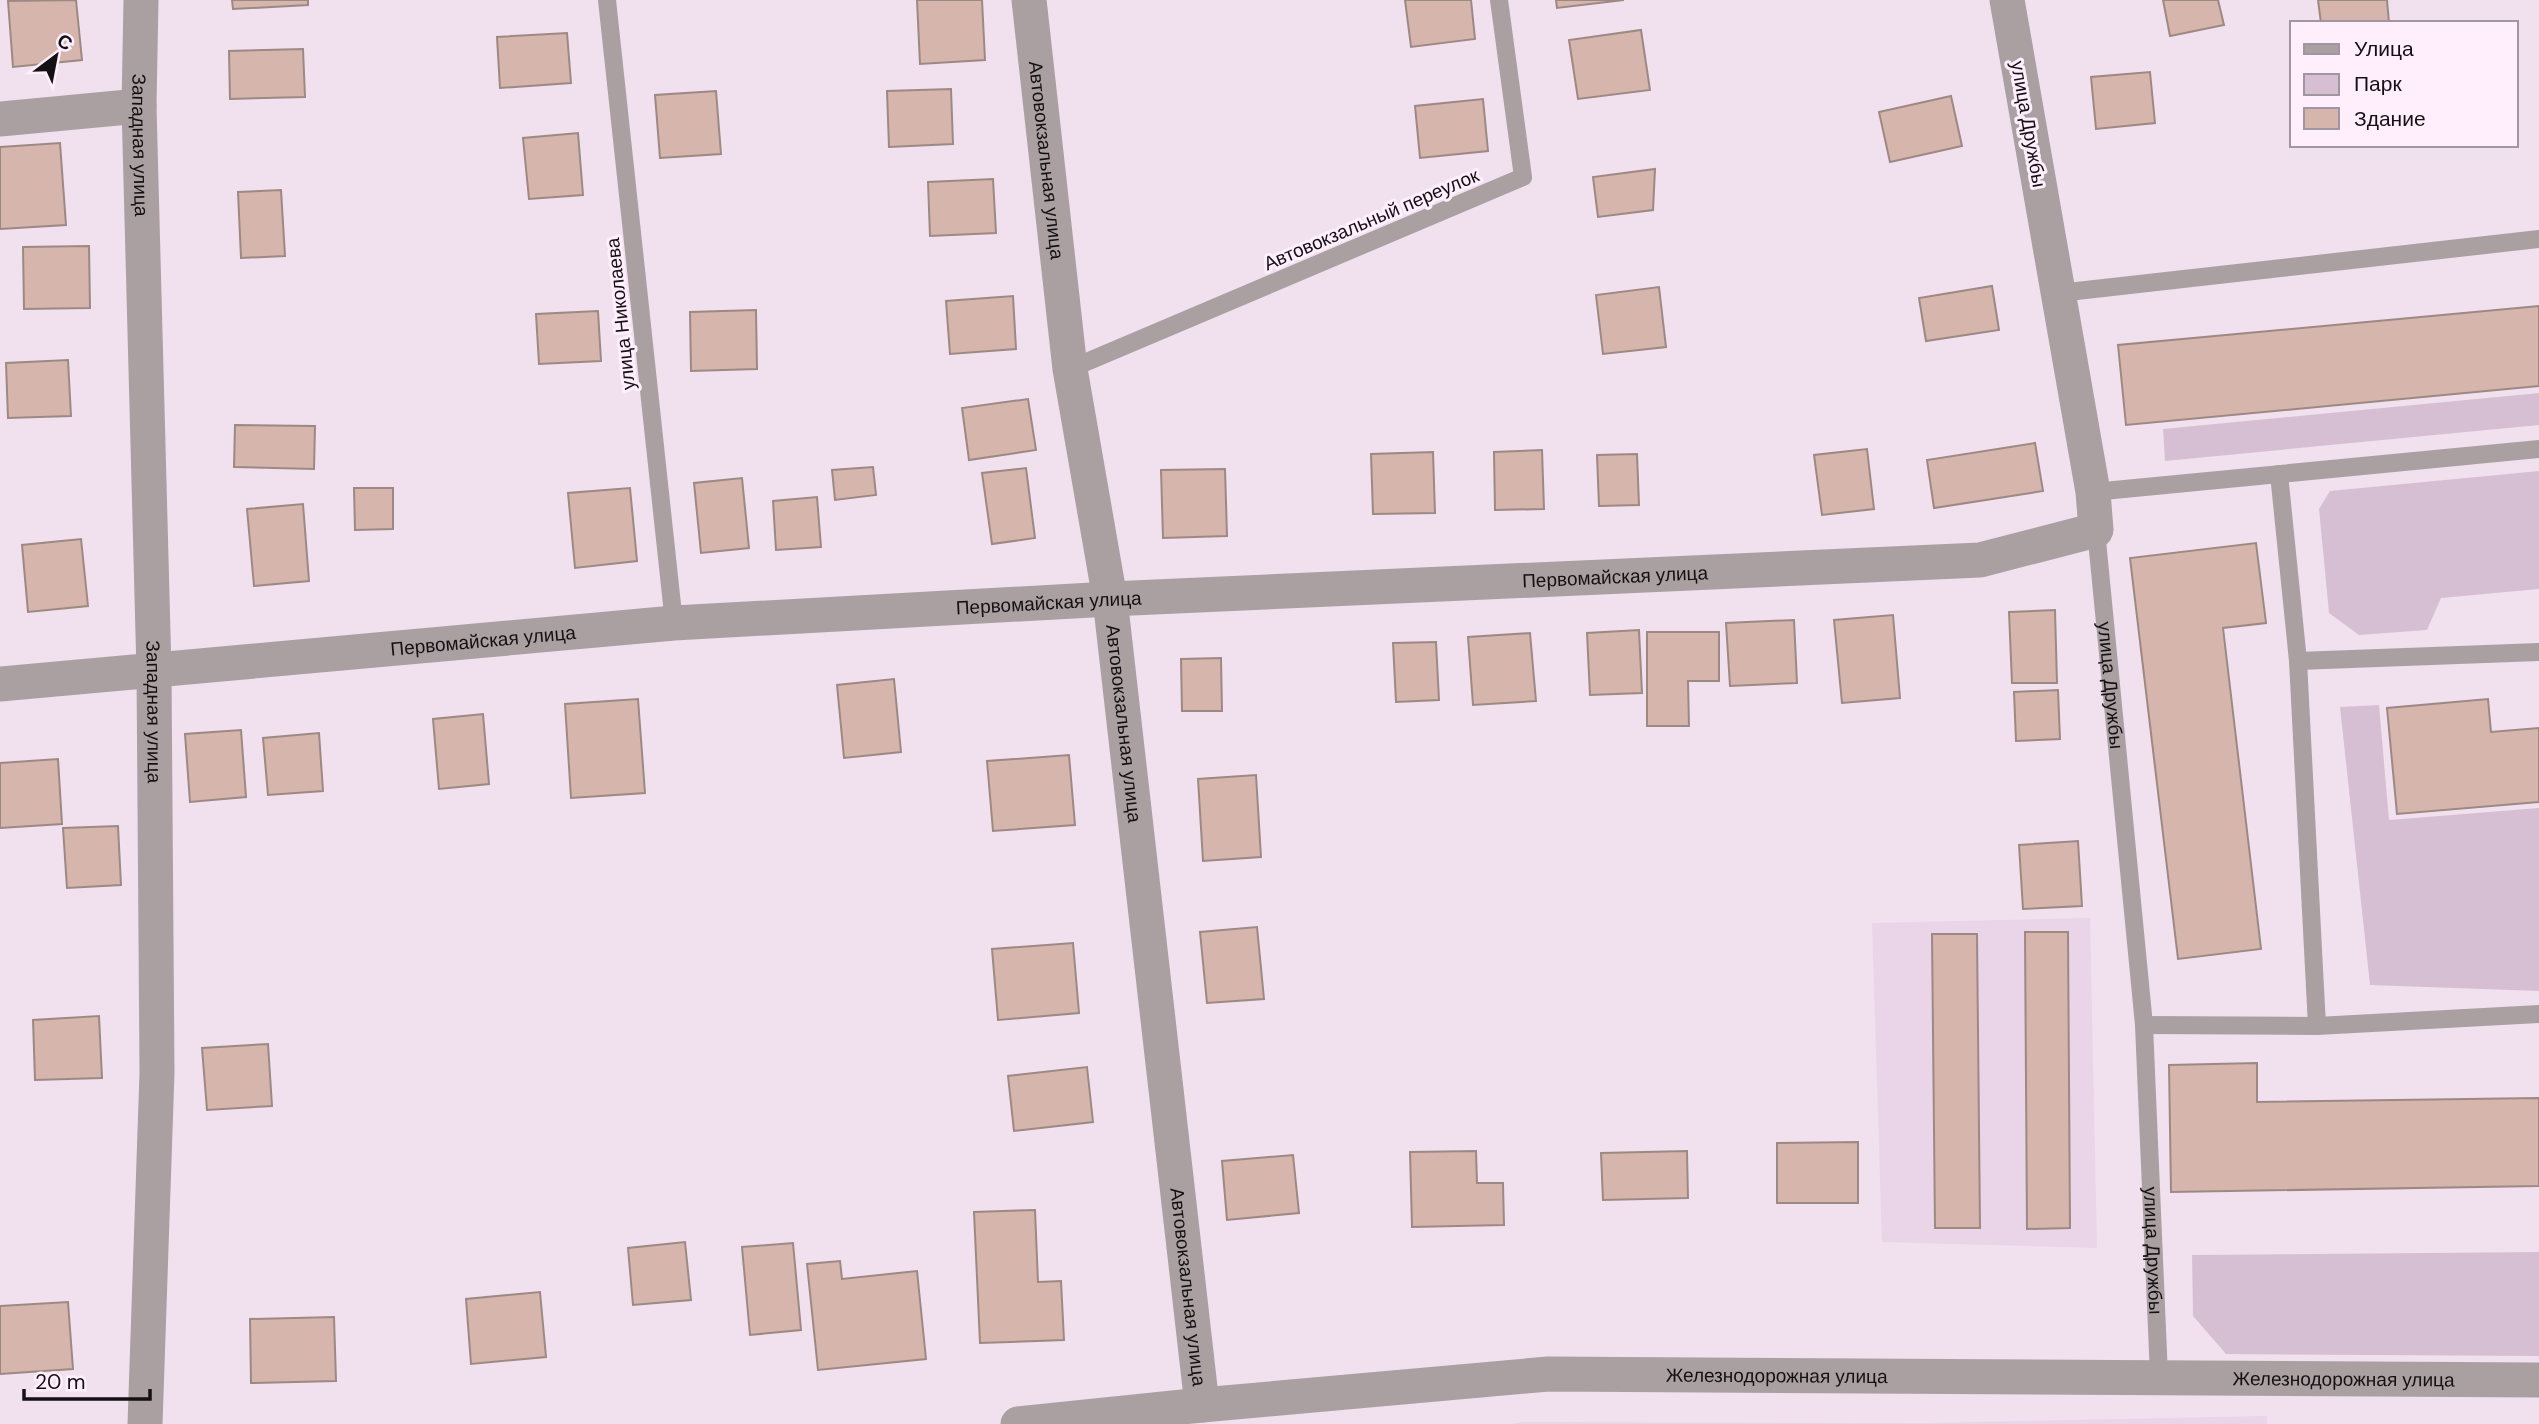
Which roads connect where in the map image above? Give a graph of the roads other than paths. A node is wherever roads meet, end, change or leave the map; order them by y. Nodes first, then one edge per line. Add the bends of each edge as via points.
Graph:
1 (141, 0) edge
2 (607, 0) edge
3 (1029, 0) edge
4 (1499, 0) edge
5 (2007, 0) edge
6 (139, 106) junction
7 (0, 119) edge
8 (2539, 239) edge
9 (2059, 293) junction
10 (1070, 369) junction
11 (2539, 449) edge
12 (2279, 474) junction
13 (2093, 492) junction
14 (2096, 530) junction
15 (1110, 599) junction
16 (674, 623) junction
17 (2539, 652) edge
18 (2298, 661) junction
19 (154, 670) junction
20 (0, 684) edge
21 (2539, 1014) edge
22 (2144, 1025) junction
23 (2317, 1026) junction
24 (2159, 1376) junction
25 (2539, 1380) edge
26 (1202, 1405) junction
27 (145, 1424) edge
28 (1018, 1424) edge

1 - 6 street, Западная улица
2 - 16 lane, улица Николаева
3 - 10 street, Автовокзальная улица
4 - 10 lane, Автовокзальный переулок via 1522,177
5 - 9 street, улица Дружбы
6 - 7 street
6 - 19 street, Западная улица
8 - 9 lane
9 - 13 street, улица Дружбы
10 - 15 street, Автовокзальная улица
11 - 12 lane
12 - 13 lane
12 - 18 lane
13 - 14 street, улица Дружбы
14 - 15 street, Первомайская улица via 1980,560
14 - 22 lane, улица Дружбы
15 - 16 street, Первомайская улица
15 - 26 street, Автовокзальная улица
16 - 19 street, Первомайская улица
17 - 18 lane
18 - 23 lane
19 - 20 street, Первомайская улица
19 - 27 street, Западная улица via 157,1073
21 - 23 lane
22 - 23 lane
22 - 24 lane, улица Дружбы
24 - 25 street, Железнодорожная улица
24 - 26 street, Железнодорожная улица via 1548,1374
26 - 28 street, Железнодорожная улица

